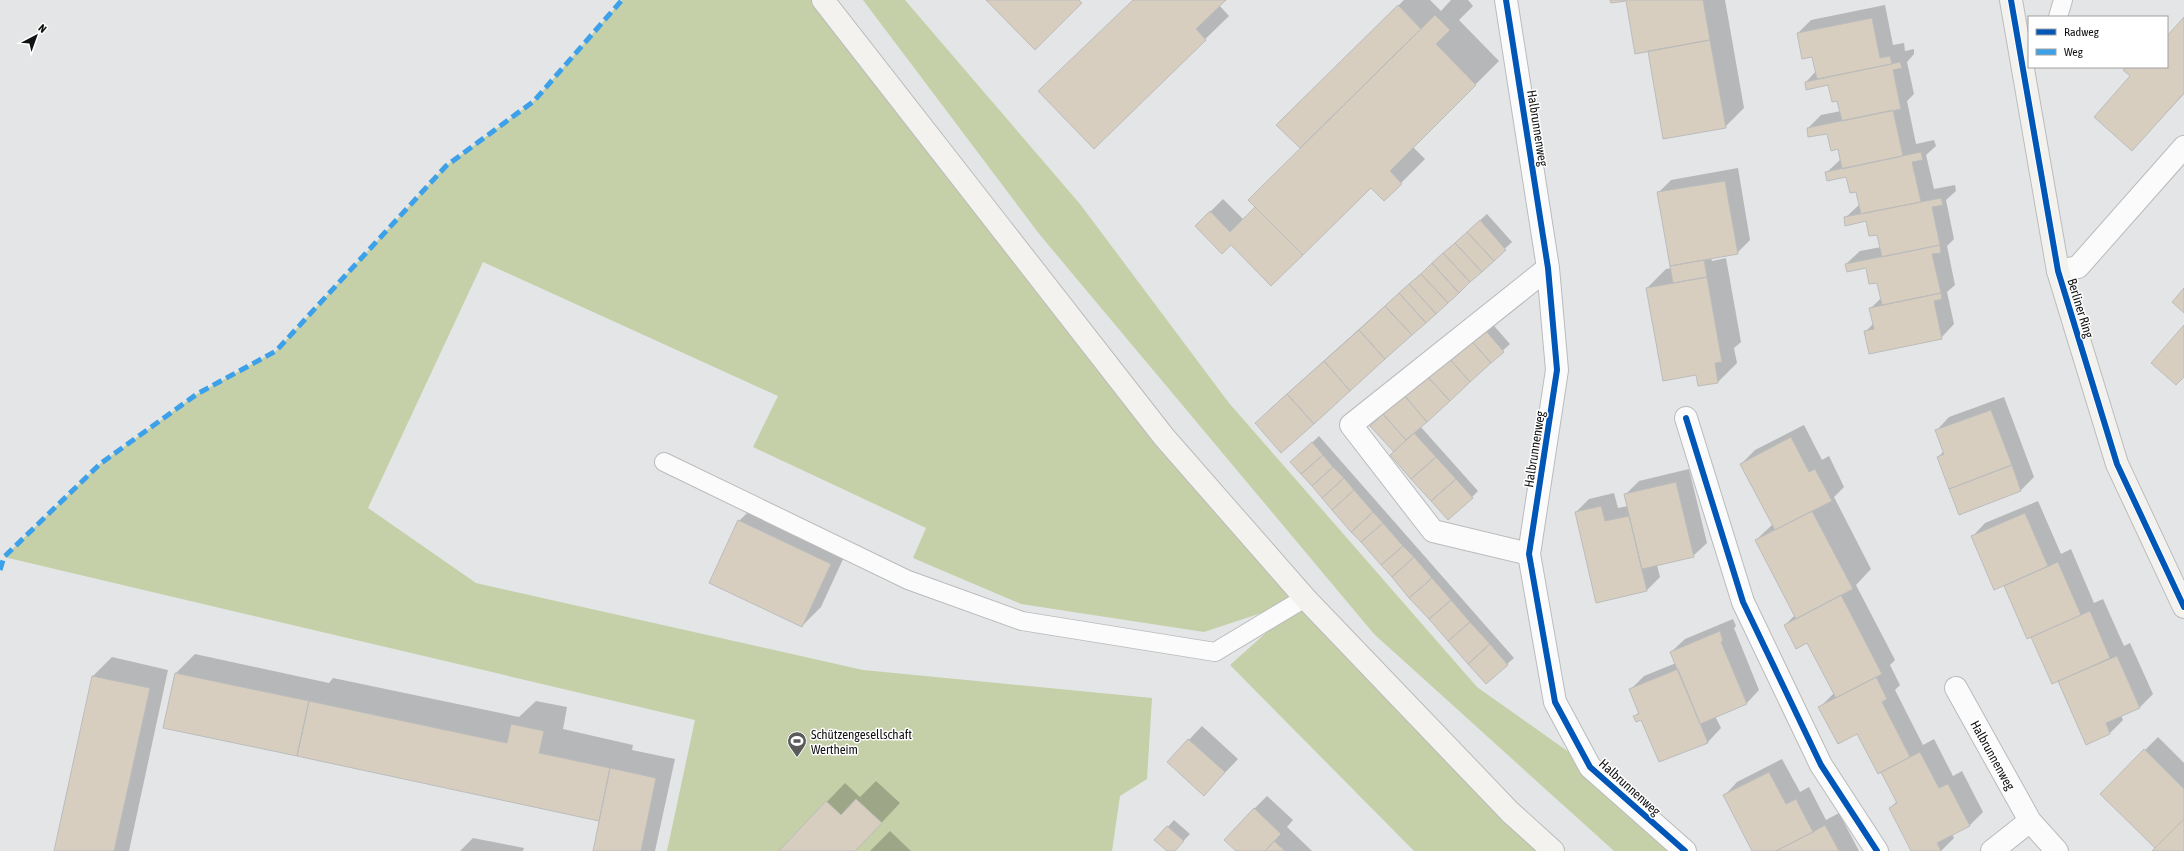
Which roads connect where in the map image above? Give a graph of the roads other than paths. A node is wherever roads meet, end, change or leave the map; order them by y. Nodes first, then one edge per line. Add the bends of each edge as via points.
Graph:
1 (823, 0) edge
2 (1506, 0) edge
3 (2011, 0) edge
4 (2063, 0) edge
5 (2058, 16) edge
6 (2184, 147) edge
7 (1548, 268) junction
8 (2058, 271) junction
9 (1686, 418) dead end
10 (664, 462) dead end
11 (1529, 554) junction
12 (1305, 598) junction
13 (2184, 607) edge
14 (1956, 688) dead end
15 (2030, 821) junction
16 (1553, 851) edge
17 (1685, 851) edge
18 (1877, 851) edge
19 (1992, 851) edge
20 (2057, 851) edge

1 - 12 main road via 1164,437
2 - 7 street, Halbrunnenweg
3 - 8 main road, Berliner Ring
4 - 5 lane
6 - 8 street, Berliner Ring via 2078,267
7 - 11 street, Halbrunnenweg via 1557,370
7 - 11 street via 1351,425 1433,530
8 - 13 main road, Berliner Ring via 2117,464
9 - 18 street via 1743,602 1821,765
10 - 12 lane via 908,580 1022,621 1215,652
11 - 17 street, Halbrunnenweg via 1555,702 1590,767
12 - 16 main road via 1510,812
14 - 15 street, Halbrunnenweg
15 - 19 street
15 - 20 street, Halbrunnenweg

